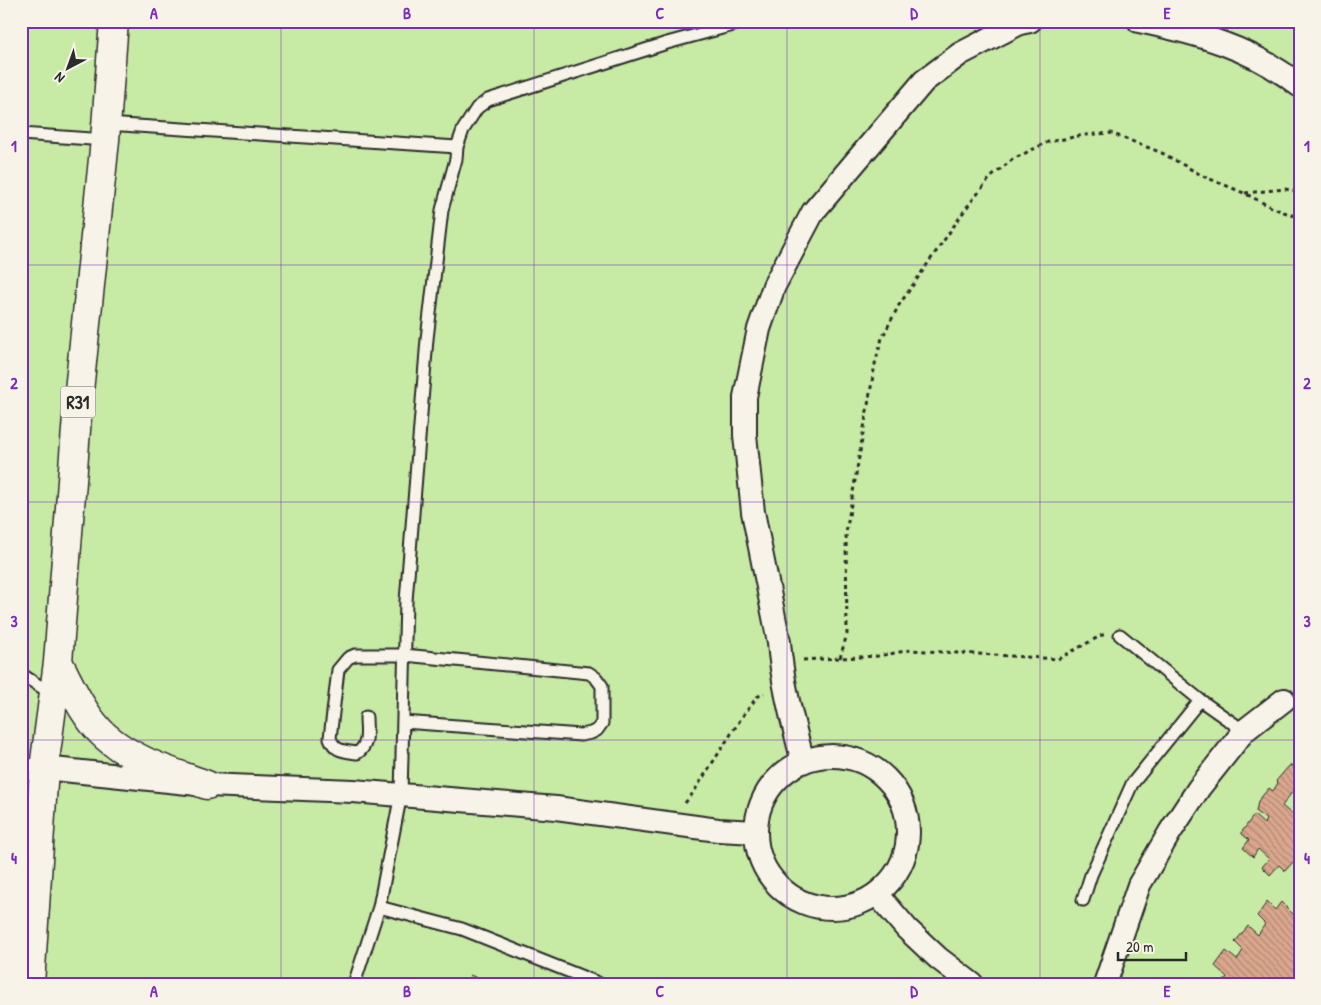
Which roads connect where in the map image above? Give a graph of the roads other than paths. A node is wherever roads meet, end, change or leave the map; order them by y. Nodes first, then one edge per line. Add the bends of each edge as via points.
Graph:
1 (114, 21) edge
2 (748, 21) edge
3 (1030, 21) edge
4 (1139, 21) edge
5 (1300, 86) edge
6 (106, 132) junction
7 (21, 134) edge
8 (457, 147) junction
9 (1120, 635) road end
10 (404, 656) junction
11 (58, 662) junction
12 (21, 674) edge
13 (54, 695) junction
14 (1200, 700) junction
15 (1284, 700) dead end
16 (366, 717) dead end
17 (403, 722) junction
18 (1244, 731) junction
19 (803, 762) junction
20 (33, 766) edge
21 (207, 785) junction
22 (401, 794) junction
23 (756, 832) junction
24 (877, 894) junction
25 (1083, 900) dead end
26 (379, 907) junction
27 (598, 983) edge
28 (30, 984) edge
29 (354, 984) edge
30 (972, 984) edge
31 (1105, 984) edge

1 - 6 main road, R31
2 - 8 lane via 488,100 471,116
3 - 19 street via 960,54 924,81 813,212 774,286 759,329 745,397 745,435 753,512 779,642 780,662
4 - 5 street via 1224,43 1270,65
6 - 7 lane
6 - 8 lane
6 - 11 main road, R31 via 79,391
8 - 10 lane via 442,210 427,339
9 - 14 lane
10 - 16 lane via 356,655 348,658 338,670 330,738 332,745 357,753 362,750 366,744
10 - 17 lane
10 - 17 lane via 589,673 602,686 602,722 598,730 581,735
11 - 13 main road, R31
11 - 21 main road via 88,715 104,735 127,753
12 - 13 lane
13 - 20 main road, R31
14 - 18 lane
14 - 25 lane via 1132,784
15 - 18 street
17 - 22 lane
18 - 31 street via 1199,788 1139,886
19 - 23 street via 788,770 771,787 760,808
19 - 24 street via 835,756 862,762 884,776 900,798 908,824 907,850 896,875
20 - 21 street
20 - 28 main road, R31
21 - 22 street
22 - 23 street via 556,808 718,830
22 - 26 lane
23 - 24 street via 760,855 771,876 788,894 809,905 832,908 856,905
24 - 30 street via 907,929
26 - 27 lane via 462,929
26 - 29 lane

